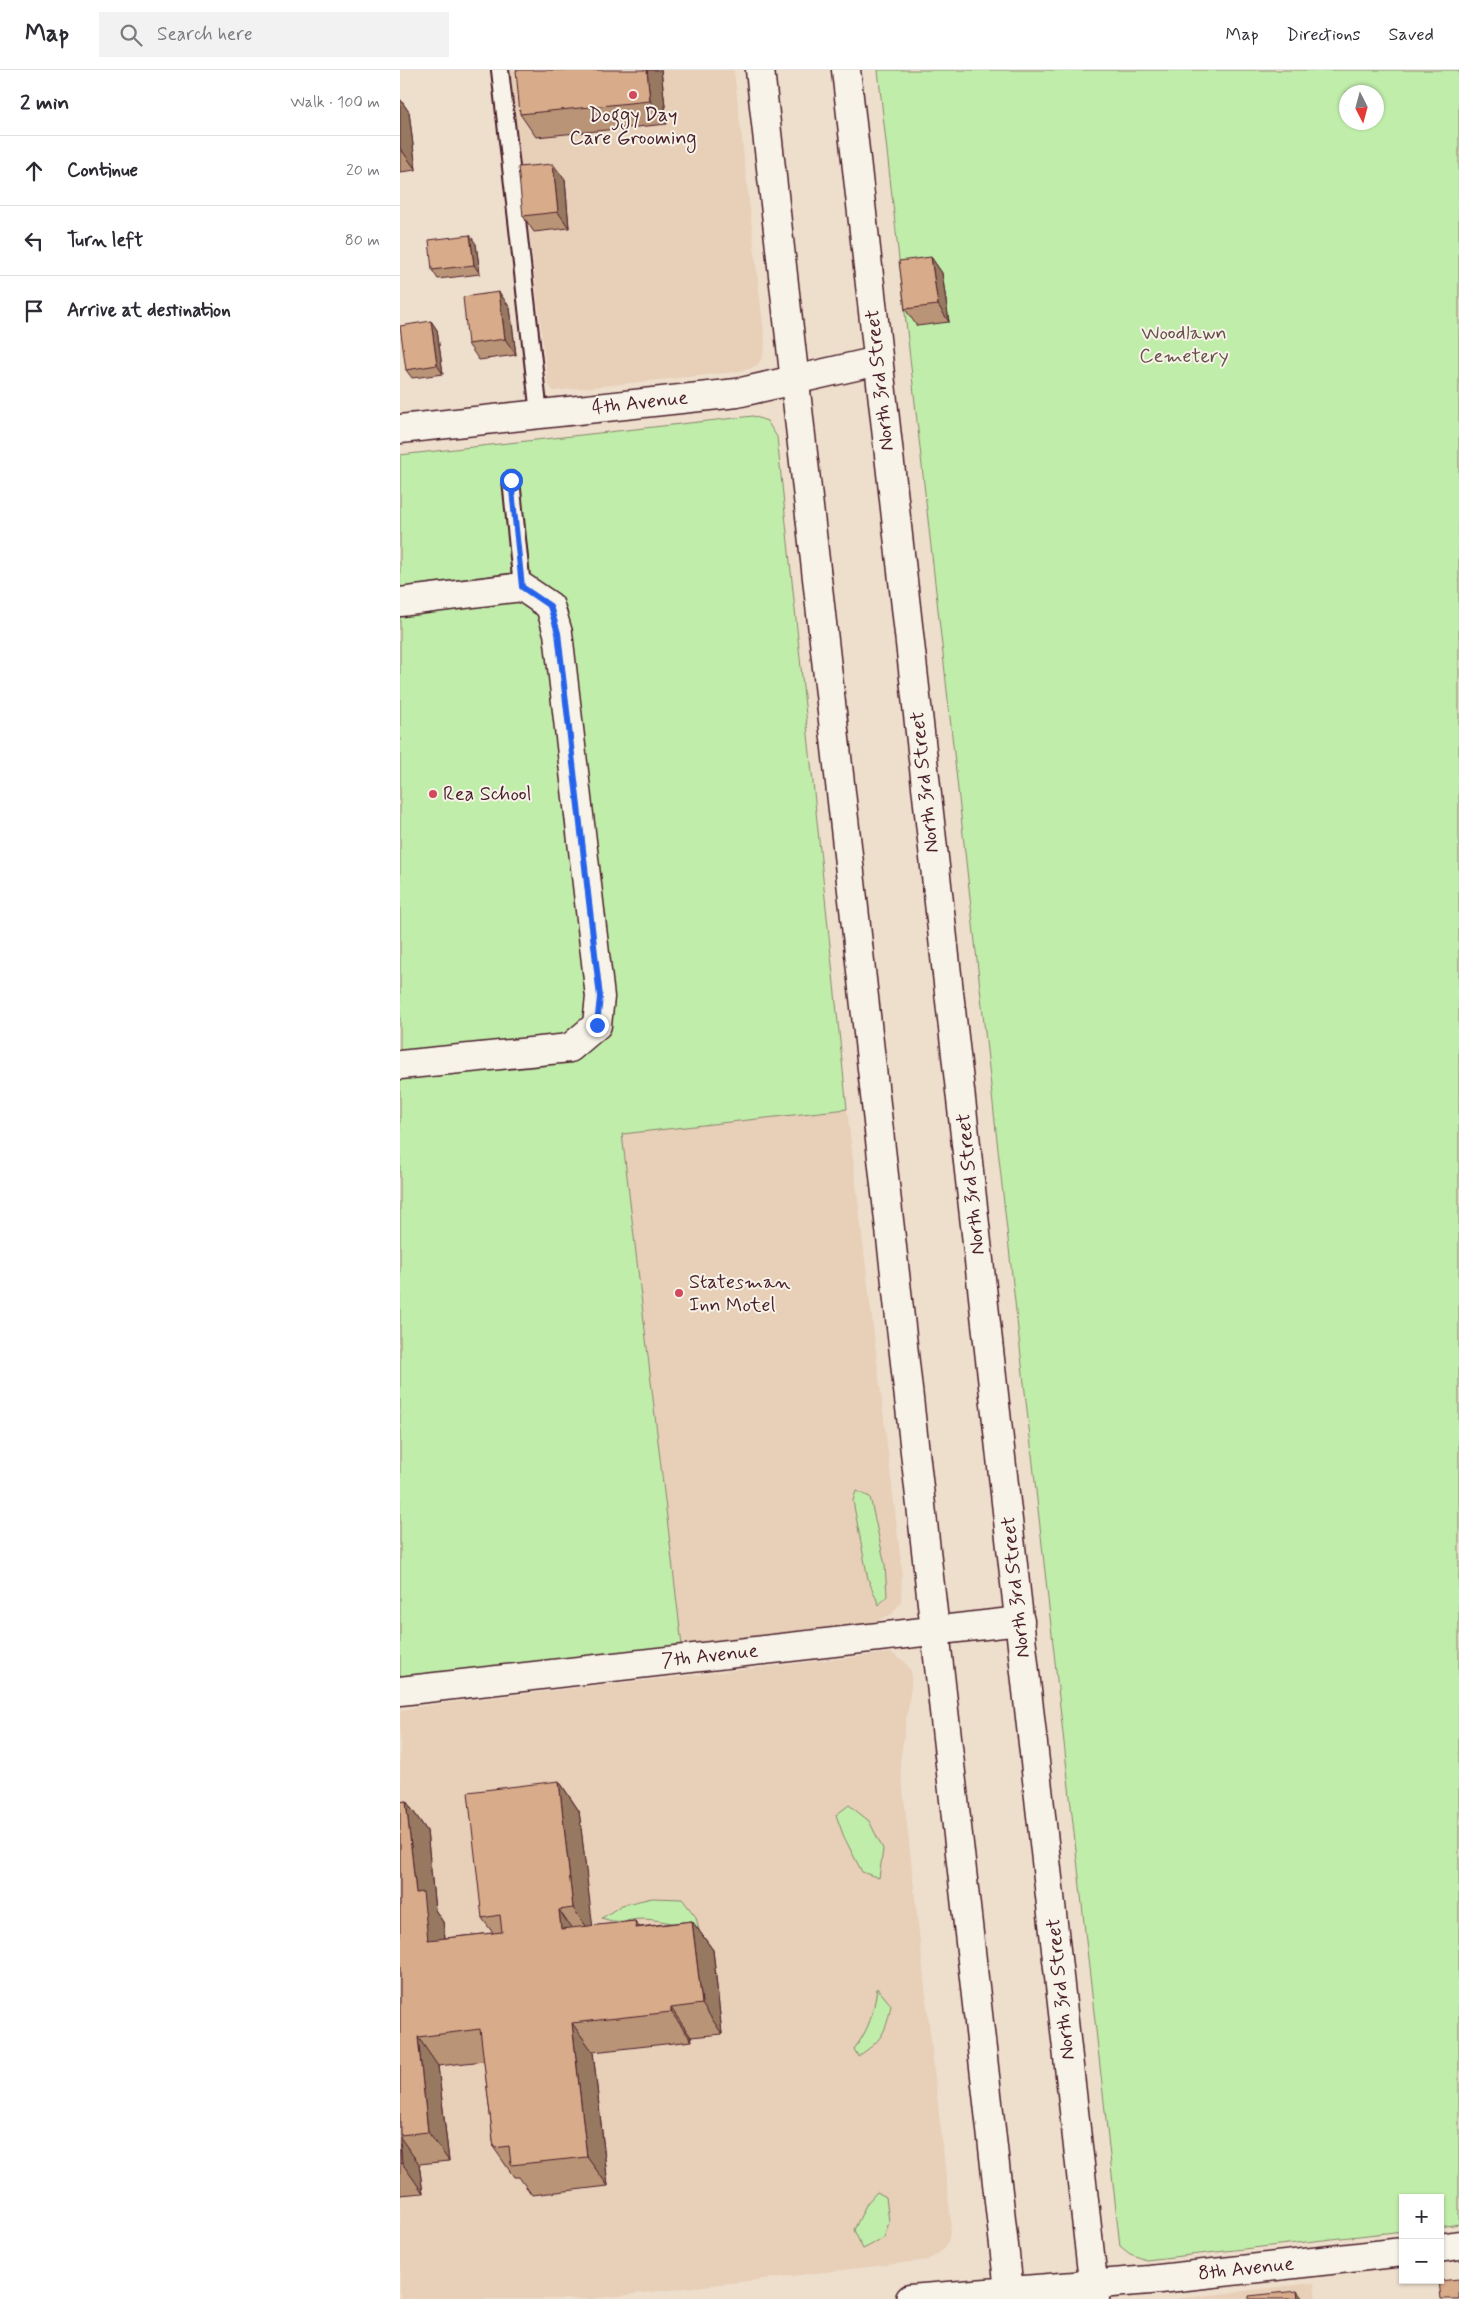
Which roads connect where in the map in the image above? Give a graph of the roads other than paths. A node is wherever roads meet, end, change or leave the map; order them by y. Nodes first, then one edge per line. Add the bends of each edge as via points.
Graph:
1 (500, 70) edge
2 (760, 70) edge
3 (846, 70) edge
4 (878, 361) junction
5 (795, 380) junction
6 (539, 414) junction
7 (400, 429) edge
8 (511, 480) dead end
9 (522, 587) junction
10 (400, 602) edge
11 (400, 1065) edge
12 (1020, 1621) junction
13 (935, 1631) junction
14 (400, 1691) edge
15 (1459, 2246) edge
16 (1444, 2248) edge
17 (1399, 2252) edge
18 (1095, 2292) edge
19 (1010, 2295) edge
20 (910, 2299) edge

1 - 6 lane
2 - 5 main road
3 - 4 main road, North 3rd Street
4 - 5 main road, 4th Avenue
4 - 12 main road, North 3rd Street
5 - 6 main road, 4th Avenue via 737,393
5 - 13 main road
6 - 7 main road, 4th Avenue
8 - 9 lane
9 - 10 main road
9 - 11 main road via 550,606 558,633 600,997 597,1025 570,1048
12 - 13 main road, 7th Avenue
12 - 18 main road, North 3rd Street
13 - 14 main road, 7th Avenue
13 - 19 main road
15 - 16 main road
17 - 18 main road, 8th Avenue via 1160,2279
18 - 19 main road, 8th Avenue
19 - 20 main road, 8th Avenue

